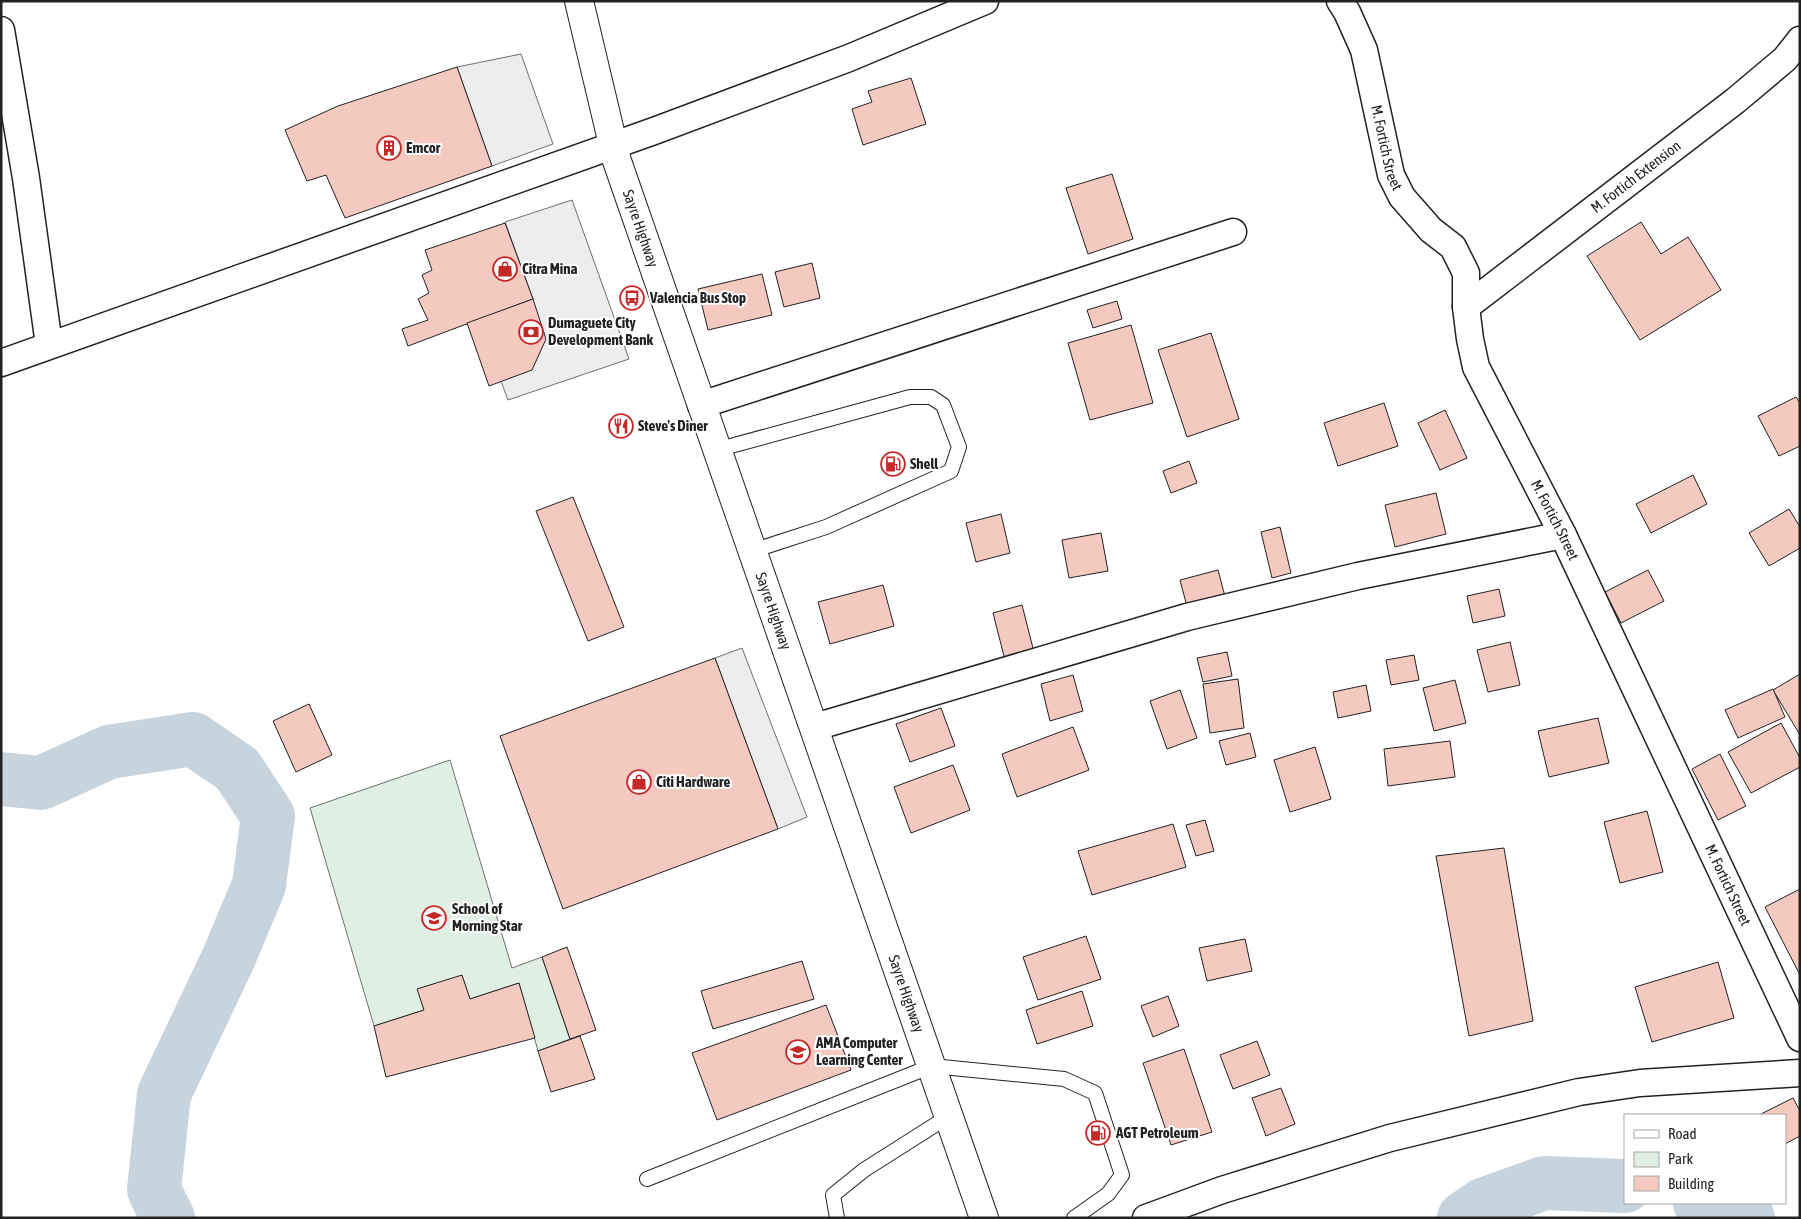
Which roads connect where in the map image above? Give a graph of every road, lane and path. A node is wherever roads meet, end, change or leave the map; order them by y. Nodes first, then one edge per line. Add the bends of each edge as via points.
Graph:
1 (579, 1) edge
2 (986, 1) edge
3 (1340, 1) edge
4 (1, 30) edge
5 (1800, 40) edge
6 (613, 146) junction
7 (1233, 232) dead end
8 (1466, 308) junction
9 (49, 345) junction
10 (1, 363) edge
11 (701, 405) junction
12 (716, 450) junction
13 (1563, 535) junction
14 (752, 550) junction
15 (815, 727) junction
16 (1800, 1038) edge
17 (932, 1066) junction
18 (1800, 1073) edge
19 (949, 1116) junction
20 (647, 1179) dead end
21 (837, 1218) edge
22 (984, 1218) edge
23 (1074, 1218) edge
24 (1146, 1218) edge

1 - 6 highway, Sayre Highway
2 - 6 street via 849,58
3 - 8 street, M. Fortich Street via 1364,50 1391,174 1402,197 1431,230 1454,247 1466,273
4 - 9 street
5 - 8 street, M. Fortich Extension via 1785,59 1735,101
6 - 9 street
6 - 11 highway, Sayre Highway
7 - 11 street
8 - 13 street, M. Fortich Street via 1476,367
9 - 10 street
11 - 12 highway, Sayre Highway
12 - 14 highway, Sayre Highway
12 - 14 lane via 910,398 931,397 942,405 959,447 952,471 826,527
13 - 15 street via 1358,576 1187,616
13 - 16 street, M. Fortich Street
14 - 15 highway, Sayre Highway
15 - 17 highway, Sayre Highway
17 - 19 highway, Sayre Highway
17 - 20 lane
17 - 23 lane via 1064,1079 1095,1093 1122,1175 1108,1194
18 - 24 street via 1640,1083 1579,1092 1390,1138 1222,1190
19 - 21 lane via 864,1170 833,1195
19 - 22 highway, Sayre Highway

